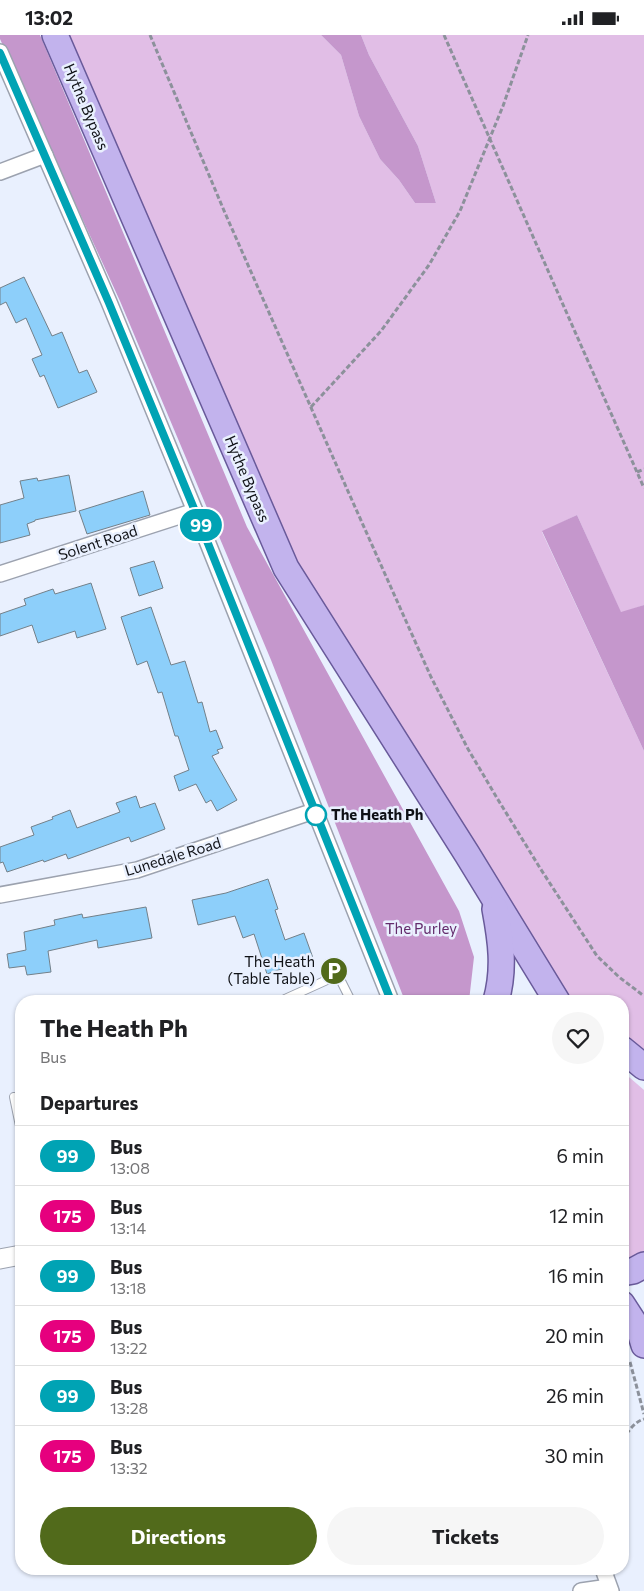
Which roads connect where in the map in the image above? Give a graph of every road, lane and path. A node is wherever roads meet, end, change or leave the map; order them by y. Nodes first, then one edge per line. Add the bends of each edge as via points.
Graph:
1 (55, 35) edge
2 (150, 35) edge
3 (444, 35) edge
4 (528, 35) edge
5 (0, 53) edge
6 (490, 139) junction
7 (45, 155) junction
8 (0, 172) edge
9 (311, 407) junction
10 (644, 469) edge
11 (637, 472) junction
12 (644, 488) edge
13 (195, 511) junction
14 (0, 574) edge
15 (314, 811) junction
16 (492, 894) junction
17 (0, 895) edge
18 (294, 995) edge
19 (348, 995) edge
20 (389, 995) edge
21 (497, 995) edge
22 (553, 995) edge
23 (644, 995) edge
24 (629, 1055) edge
25 (644, 1067) edge
26 (14, 1097) dead end
27 (15, 1102) edge
28 (15, 1256) edge
29 (0, 1259) edge
30 (644, 1265) edge
31 (629, 1272) edge
32 (629, 1315) edge
33 (637, 1353) edge
34 (644, 1414) edge
35 (644, 1419) edge
36 (629, 1430) edge
37 (605, 1575) edge
38 (610, 1589) edge
39 (581, 1591) edge

1 - 16 main road, Hythe Bypass via 286,568
2 - 9 path
3 - 6 path
4 - 6 path
5 - 7 street
6 - 9 path via 460,211 428,265 381,331
6 - 11 path
7 - 8 street
7 - 13 street
9 - 23 path via 431,677 468,749 597,956
10 - 11 path
11 - 12 path
13 - 14 street, Solent Road
13 - 15 street
15 - 17 street, Lunedale Road via 137,870
15 - 20 street
16 - 21 main road, Hythe Bypass via 501,940
16 - 22 main road, Hythe Bypass
18 - 19 lane via 338,975
24 - 25 main road
26 - 27 lane
28 - 29 street
30 - 31 main road
32 - 33 main road via 640,1332
33 - 34 path
35 - 36 path
37 - 38 street
38 - 39 street

